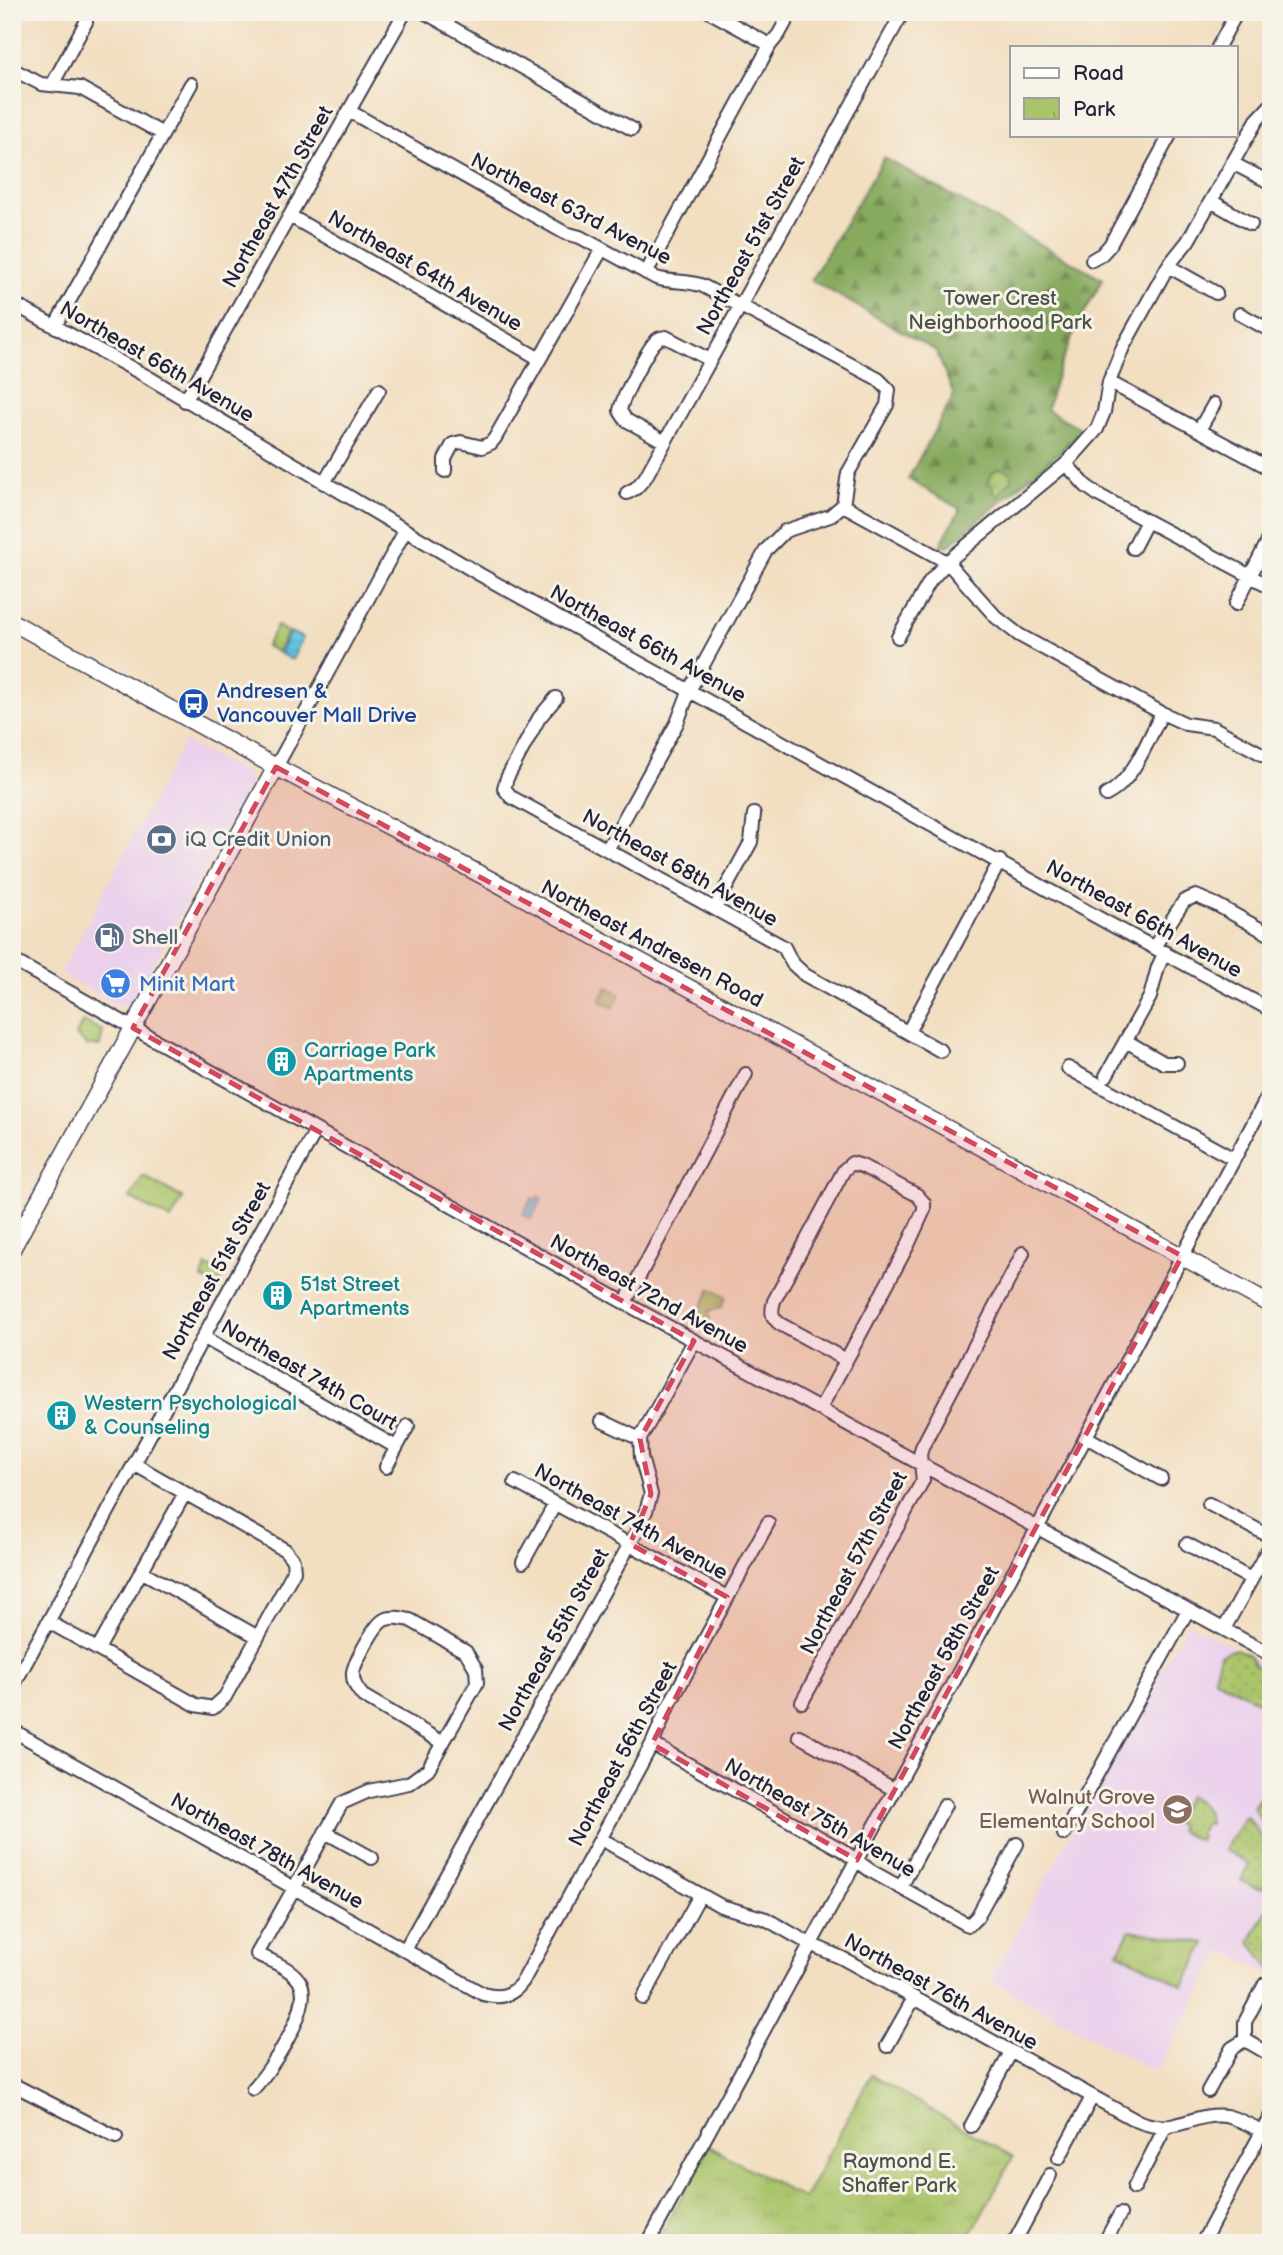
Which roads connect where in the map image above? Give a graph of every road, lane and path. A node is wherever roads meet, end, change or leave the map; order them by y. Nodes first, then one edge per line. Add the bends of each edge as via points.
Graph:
1 (405, 12) edge
2 (424, 12) edge
3 (710, 12) edge
4 (791, 12) edge
5 (903, 12) edge
6 (1237, 12) edge
7 (86, 22) dead end
8 (770, 45) junction
9 (1219, 46) edge
10 (12, 69) edge
11 (52, 85) junction
12 (191, 85) dead end
13 (1271, 105) edge
14 (349, 111) junction
15 (632, 129) dead end
16 (163, 134) junction
17 (1169, 136) edge
18 (1233, 163) junction
19 (1271, 183) edge
20 (1211, 201) junction
21 (290, 216) junction
22 (1251, 224) dead end
23 (602, 250) junction
24 (1092, 260) dead end
25 (1168, 266) junction
26 (646, 273) junction
27 (1216, 293) dead end
28 (12, 303) edge
29 (740, 306) junction
30 (1240, 314) dead end
31 (55, 326) junction
32 (1271, 331) edge
33 (540, 359) junction
34 (710, 360) junction
35 (1109, 382) junction
36 (379, 390) dead end
37 (185, 401) junction
38 (1214, 404) dead end
39 (1199, 430) junction
40 (665, 442) junction
41 (1066, 464) junction
42 (1271, 469) edge
43 (445, 471) dead end
44 (324, 483) junction
45 (626, 493) dead end
46 (844, 505) junction
47 (1147, 521) junction
48 (405, 531) junction
49 (1271, 536) edge
50 (1133, 548) dead end
51 (947, 562) junction
52 (1250, 576) junction
53 (1271, 587) edge
54 (1236, 604) dead end
55 (12, 622) edge
56 (898, 637) dead end
57 (690, 689) junction
58 (556, 698) dead end
59 (1162, 713) junction
60 (1271, 759) edge
61 (276, 767) junction
62 (1106, 795) dead end
63 (754, 814) dead end
64 (607, 850) junction
65 (999, 861) junction
66 (715, 908) junction
67 (1269, 934) edge
68 (1159, 949) junction
69 (12, 960) edge
70 (1271, 1010) edge
71 (133, 1028) junction
72 (908, 1032) junction
73 (1125, 1041) junction
74 (941, 1051) dead end
75 (1177, 1063) dead end
76 (1068, 1068) dead end
77 (746, 1074) dead end
78 (1106, 1076) dead end
79 (1271, 1090) edge
80 (316, 1132) junction
81 (1234, 1159) junction
82 (12, 1249) edge
83 (1023, 1254) dead end
84 (1182, 1256) junction
85 (625, 1303) junction
86 (1271, 1306) edge
87 (203, 1337) junction
88 (694, 1341) junction
89 (846, 1360) junction
90 (820, 1409) junction
91 (602, 1421) dead end
92 (408, 1426) dead end
93 (1086, 1437) junction
94 (640, 1438) junction
95 (396, 1447) junction
96 (921, 1463) junction
97 (134, 1464) junction
98 (386, 1466) dead end
99 (1161, 1479) dead end
100 (515, 1482) dead end
101 (185, 1493) junction
102 (555, 1503) junction
103 (1209, 1504) dead end
104 (768, 1523) dead end
105 (1038, 1527) junction
106 (1271, 1537) edge
107 (630, 1544) junction
108 (1187, 1544) dead end
109 (1271, 1544) edge
110 (523, 1562) dead end
111 (141, 1571) junction
112 (1251, 1579) junction
113 (727, 1597) junction
114 (1188, 1610) junction
115 (49, 1622) junction
116 (1224, 1629) junction
117 (258, 1637) junction
118 (98, 1649) junction
119 (1271, 1655) edge
120 (12, 1688) edge
121 (802, 1702) dead end
122 (12, 1730) edge
123 (799, 1736) dead end
124 (443, 1743) junction
125 (652, 1744) junction
126 (895, 1790) junction
127 (945, 1805) dead end
128 (325, 1832) junction
129 (1065, 1834) dead end
130 (601, 1839) junction
131 (1017, 1844) dead end
132 (372, 1858) dead end
133 (857, 1860) junction
134 (295, 1888) junction
135 (901, 1888) junction
136 (700, 1895) junction
137 (810, 1944) junction
138 (405, 1950) junction
139 (1265, 1984) dead end
140 (505, 1997) joint
141 (643, 1998) dead end
142 (914, 1998) junction
143 (1245, 2040) junction
144 (887, 2046) dead end
145 (1011, 2052) junction
146 (1271, 2055) edge
147 (12, 2084) edge
148 (253, 2089) dead end
149 (1208, 2091) dead end
150 (1092, 2097) junction
151 (1271, 2115) edge
152 (971, 2126) dead end
153 (1165, 2128) junction
154 (1266, 2134) edge
155 (116, 2137) dead end
156 (1059, 2158) dead end
157 (1050, 2175) dead end
158 (1133, 2188) dead end
159 (1120, 2214) dead end
160 (648, 2243) edge
161 (1014, 2243) edge
162 (1104, 2243) edge
163 (1202, 2243) edge

1 - 14 street, Northeast 47th Street
2 - 15 street
3 - 8 street
4 - 8 street
5 - 29 street, Northeast 51st Street
6 - 9 street
7 - 11 street
8 - 26 street
10 - 11 street
11 - 16 street via 80,88
12 - 16 street
13 - 18 street
14 - 21 street, Northeast 47th Street
14 - 23 street, Northeast 63rd Avenue
16 - 31 street
17 - 24 street via 1110,245
18 - 19 street
18 - 20 street
20 - 22 street
20 - 25 street
21 - 33 street, Northeast 64th Avenue
21 - 37 street, Northeast 47th Street
23 - 26 street, Northeast 63rd Avenue
23 - 33 street
25 - 27 street
25 - 35 street
26 - 29 street, Northeast 63rd Avenue via 665,281 696,283
28 - 31 street, Northeast 66th Avenue
29 - 34 street, Northeast 51st Street
29 - 46 street, Northeast 63rd Avenue via 878,379 888,390 887,405 849,473
30 - 32 street
31 - 37 street, Northeast 66th Avenue
33 - 43 street via 491,443 482,447 453,444
34 - 40 street, Northeast 51st Street
34 - 40 street via 666,337 653,344 620,411 626,420
35 - 39 street
35 - 41 street via 1097,429
36 - 44 street
37 - 44 street, Northeast 66th Avenue
38 - 39 street
39 - 42 street
40 - 45 street, Northeast 51st Street via 641,483
41 - 47 street via 1086,486
41 - 51 street
44 - 48 street, Northeast 66th Avenue
46 - 51 street
46 - 57 street via 830,516 785,531 766,550
47 - 50 street
47 - 52 street
48 - 57 street, Northeast 66th Avenue
48 - 61 street
49 - 52 street
51 - 56 street via 930,581
51 - 59 street via 996,617 1019,635
52 - 53 street
52 - 54 street
55 - 61 main road, Northeast Andresen Road
57 - 64 street via 677,723
57 - 65 street, Northeast 66th Avenue
58 - 64 street, Northeast 68th Avenue via 539,718 504,788 511,797
59 - 60 street via 1186,724 1214,728
59 - 62 street via 1128,777
61 - 71 main road
61 - 84 main road, Northeast Andresen Road
63 - 66 street via 751,842
64 - 66 street, Northeast 68th Avenue
65 - 68 street, Northeast 66th Avenue
65 - 72 street
66 - 72 street, Northeast 68th Avenue via 784,947 805,975
67 - 68 street via 1196,896 1186,900
68 - 70 street, Northeast 66th Avenue
68 - 73 street via 1150,997
69 - 71 street, Northeast 72nd Avenue
71 - 80 street, Northeast 72nd Avenue
71 - 82 main road
72 - 74 street, Northeast 68th Avenue
73 - 75 street via 1164,1063
73 - 78 street
76 - 81 street
77 - 85 street
79 - 81 street, Northeast 58th Street
80 - 85 street, Northeast 72nd Avenue
80 - 87 street, Northeast 51st Street
81 - 84 street, Northeast 58th Street
83 - 96 street, Northeast 57th Street via 922,1447
84 - 86 main road, Northeast Andresen Road
84 - 93 street, Northeast 58th Street
85 - 88 street, Northeast 72nd Avenue
87 - 95 street, Northeast 74th Court
87 - 97 street, Northeast 51st Street
88 - 90 street, Northeast 72nd Avenue
88 - 94 street
89 - 89 street via 908,1245 924,1203 917,1195 852,1164 844,1170 774,1301 772,1316
89 - 90 street
90 - 96 street, Northeast 72nd Avenue
91 - 94 street
92 - 95 street, Northeast 74th Court
93 - 99 street
93 - 105 street, Northeast 58th Street
94 - 107 street, Northeast 55th Street via 650,1494
95 - 98 street, Northeast 74th Court
96 - 105 street, Northeast 72nd Avenue
96 - 121 street, Northeast 57th Street via 923,1480
97 - 101 street
97 - 115 street, Northeast 51st Street
100 - 102 street, Northeast 74th Avenue
101 - 111 street
101 - 117 street via 285,1550 293,1560 294,1571
102 - 107 street, Northeast 74th Avenue
102 - 110 street
103 - 106 street
104 - 113 street, Northeast 56th Street
105 - 114 street, Northeast 72nd Avenue
105 - 126 street, Northeast 58th Street
107 - 113 street, Northeast 74th Avenue
107 - 138 street, Northeast 55th Street
108 - 112 street
109 - 112 street
111 - 117 street
111 - 118 street
112 - 116 street
113 - 125 street, Northeast 56th Street
114 - 116 street, Northeast 72nd Avenue
114 - 129 street
115 - 118 street
115 - 120 street, Northeast 51st Street
116 - 119 street, Northeast 72nd Avenue
117 - 118 street via 225,1697 213,1708 196,1705
122 - 134 street, Northeast 78th Avenue
123 - 126 street
124 - 124 street via 477,1683 473,1661 466,1652 410,1620 385,1619 353,1672 355,1686 363,1696
124 - 128 street via 428,1769 409,1783 362,1793 342,1803
125 - 130 street, Northeast 56th Street
125 - 133 street, Northeast 75th Avenue
126 - 133 street, Northeast 58th Street
127 - 135 street
128 - 132 street
128 - 134 street
130 - 136 street, Northeast 76th Avenue
130 - 140 street, Northeast 56th Street via 523,1981
131 - 135 street, Northeast 75th Avenue via 970,1925
133 - 135 street, Northeast 75th Avenue
133 - 137 street, Northeast 58th Street
134 - 138 street, Northeast 78th Avenue
134 - 148 street via 257,1954 294,1974 304,1999 268,2073
136 - 137 street, Northeast 76th Avenue via 766,1919
136 - 141 street
137 - 142 street, Northeast 76th Avenue
137 - 160 street, Northeast 58th Street
138 - 140 street, Northeast 78th Avenue via 483,1994
139 - 143 street via 1245,2022
142 - 144 street
142 - 145 street, Northeast 76th Avenue
143 - 146 street
143 - 149 street via 1232,2048
145 - 150 street, Northeast 76th Avenue
145 - 152 street
147 - 155 street
150 - 153 street, Northeast 76th Avenue via 1135,2120
150 - 156 street
151 - 154 street
153 - 154 street via 1227,2116
153 - 158 street
154 - 163 street
157 - 161 street
159 - 162 street

